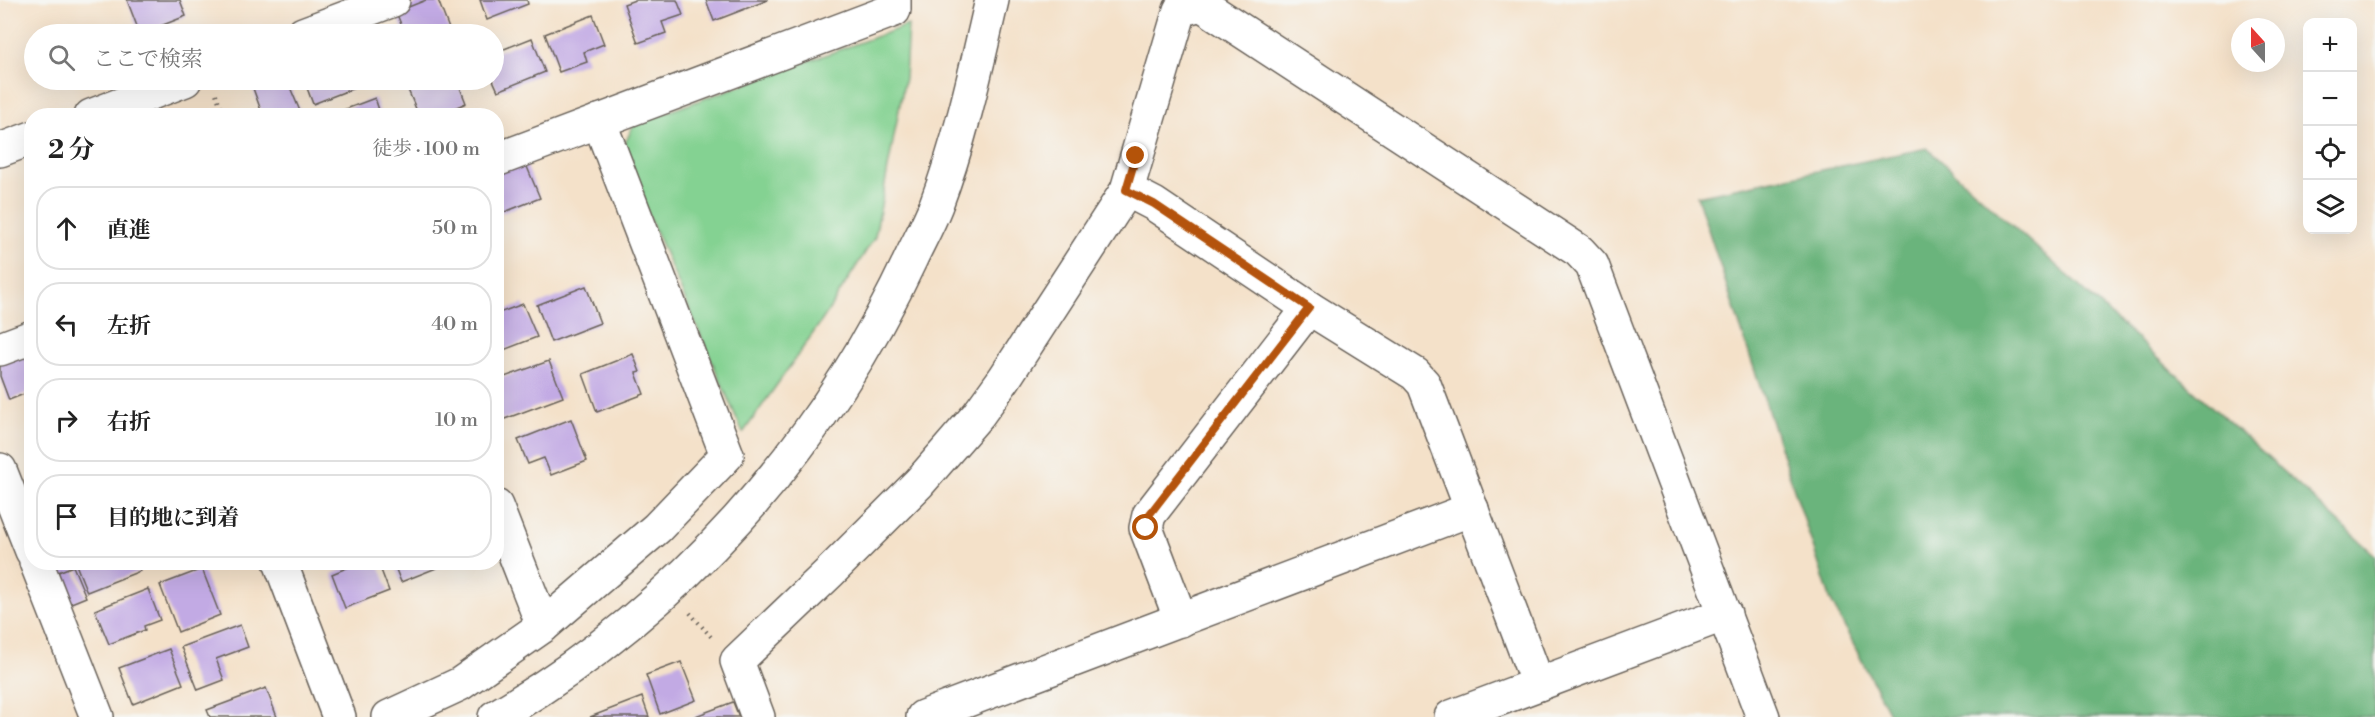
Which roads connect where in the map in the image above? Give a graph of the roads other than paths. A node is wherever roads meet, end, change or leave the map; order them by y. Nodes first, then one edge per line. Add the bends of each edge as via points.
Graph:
1 (393, 0) edge
2 (894, 0) edge
3 (992, 0) edge
4 (329, 24) edge
5 (159, 90) edge
6 (112, 108) edge
7 (598, 121) junction
8 (24, 141) edge
9 (0, 150) edge
10 (504, 157) edge
11 (1126, 190) junction
12 (1309, 308) junction
13 (24, 340) edge
14 (0, 349) edge
15 (0, 470) edge
16 (1472, 509) junction
17 (504, 526) edge
18 (24, 531) edge
19 (39, 570) edge
20 (283, 570) edge
21 (1725, 614) junction
22 (1181, 620) junction
23 (543, 626) junction
24 (1539, 684) junction
25 (97, 717) edge
26 (339, 717) edge
27 (389, 717) edge
28 (495, 717) edge
29 (758, 717) edge
30 (923, 717) edge
31 (1451, 717) edge
32 (1763, 717) edge

1 - 4 street
2 - 7 street via 894,10
3 - 28 street via 969,99 936,205 888,307 828,407 750,507 678,579 603,646
5 - 6 street
7 - 10 street
7 - 23 street via 727,455 657,528
8 - 9 street
11 - 12 street via 1154,204
11 - 21 street via 1180,10 1201,4 1579,251 1592,265
11 - 29 street via 978,415 919,483 737,661
12 - 16 street via 1425,384
12 - 22 street via 1149,515 1146,528
13 - 14 street
15 - 18 street
16 - 22 street
16 - 24 street
17 - 23 street
19 - 25 street
20 - 26 street
21 - 24 street
21 - 32 street
22 - 30 street
23 - 27 street via 460,684
24 - 31 street

